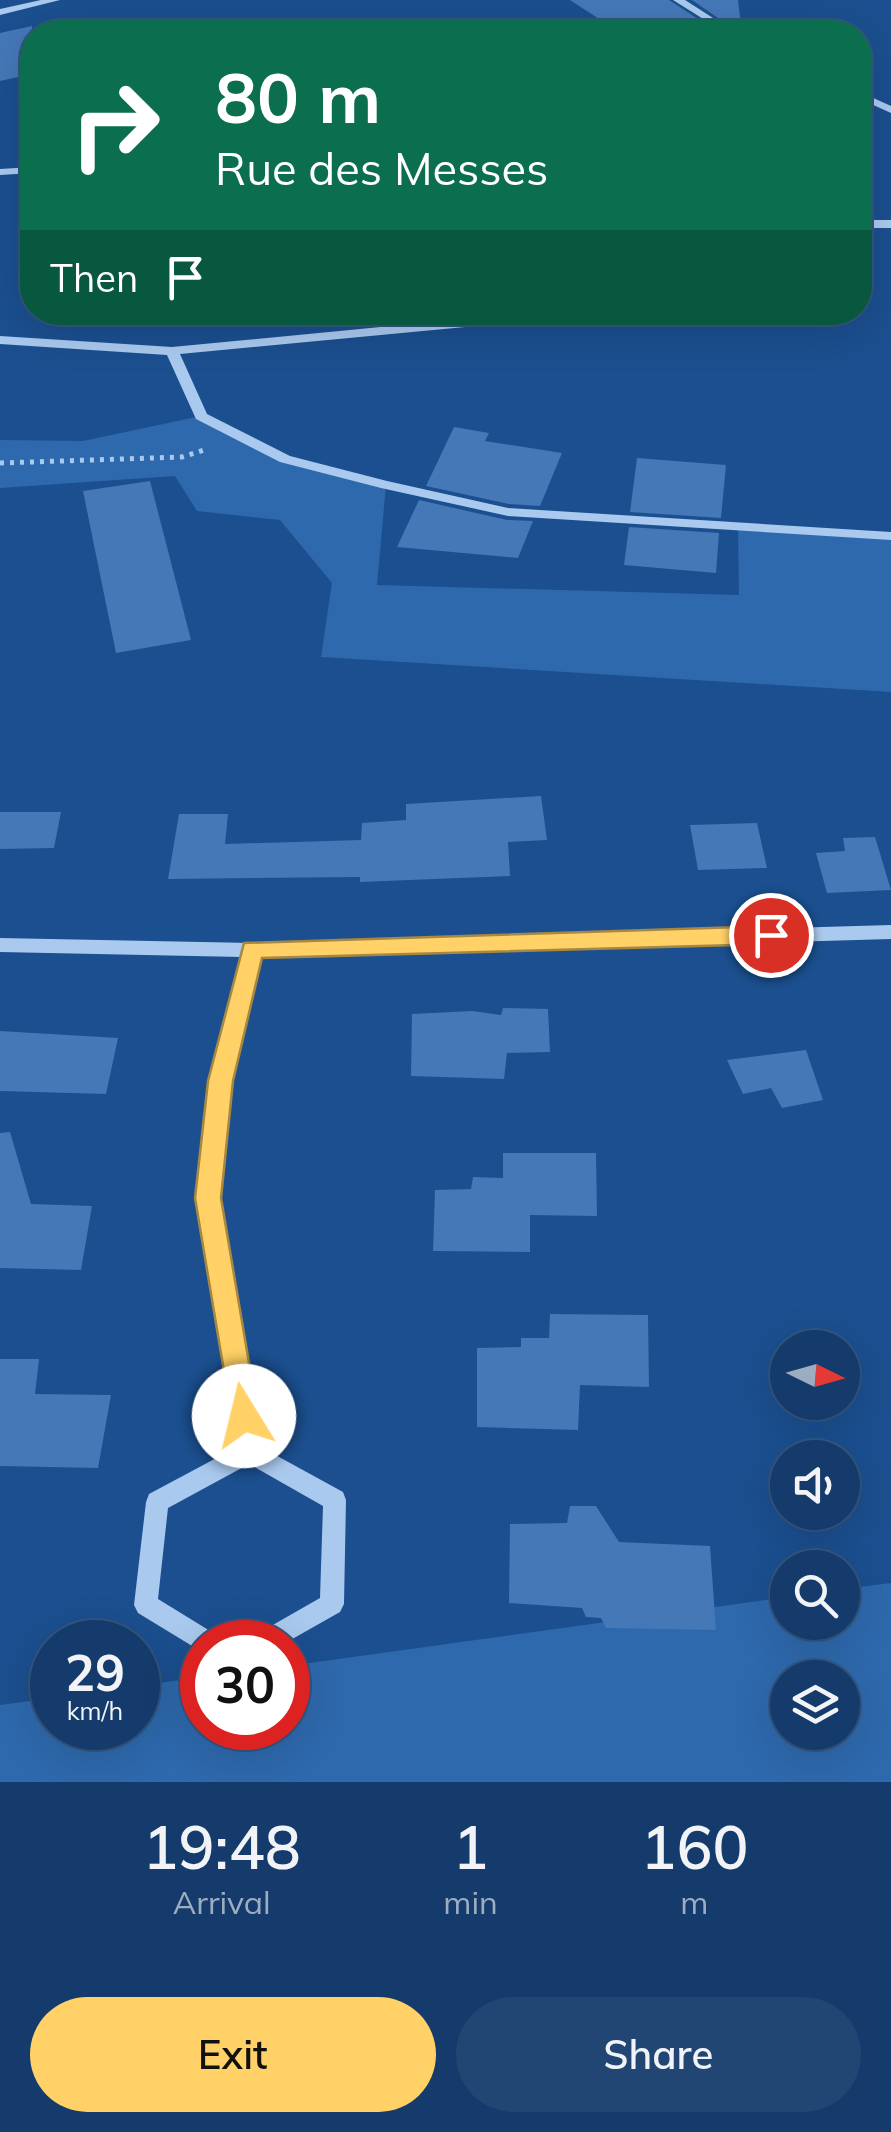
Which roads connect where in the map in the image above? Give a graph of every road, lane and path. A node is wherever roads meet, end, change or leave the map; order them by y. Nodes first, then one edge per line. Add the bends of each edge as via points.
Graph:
1 (55, 0) edge
2 (678, 0) edge
3 (0, 12) edge
4 (710, 20) edge
5 (445, 325) edge
6 (0, 340) edge
7 (172, 351) junction
8 (235, 436) junction
9 (0, 463) edge
10 (891, 536) edge
11 (891, 932) edge
12 (0, 945) edge
13 (252, 950) junction
14 (249, 1452) junction
15 (304, 1620) edge
16 (180, 1626) edge

1 - 3 street
2 - 4 street
5 - 7 street
6 - 7 street
7 - 8 street via 201,416
8 - 9 path via 182,457
8 - 10 street via 285,458 508,512
11 - 13 street
12 - 13 street
13 - 14 street via 220,1081 208,1198
14 - 15 street via 335,1500 332,1604
14 - 16 street via 156,1502 146,1606

